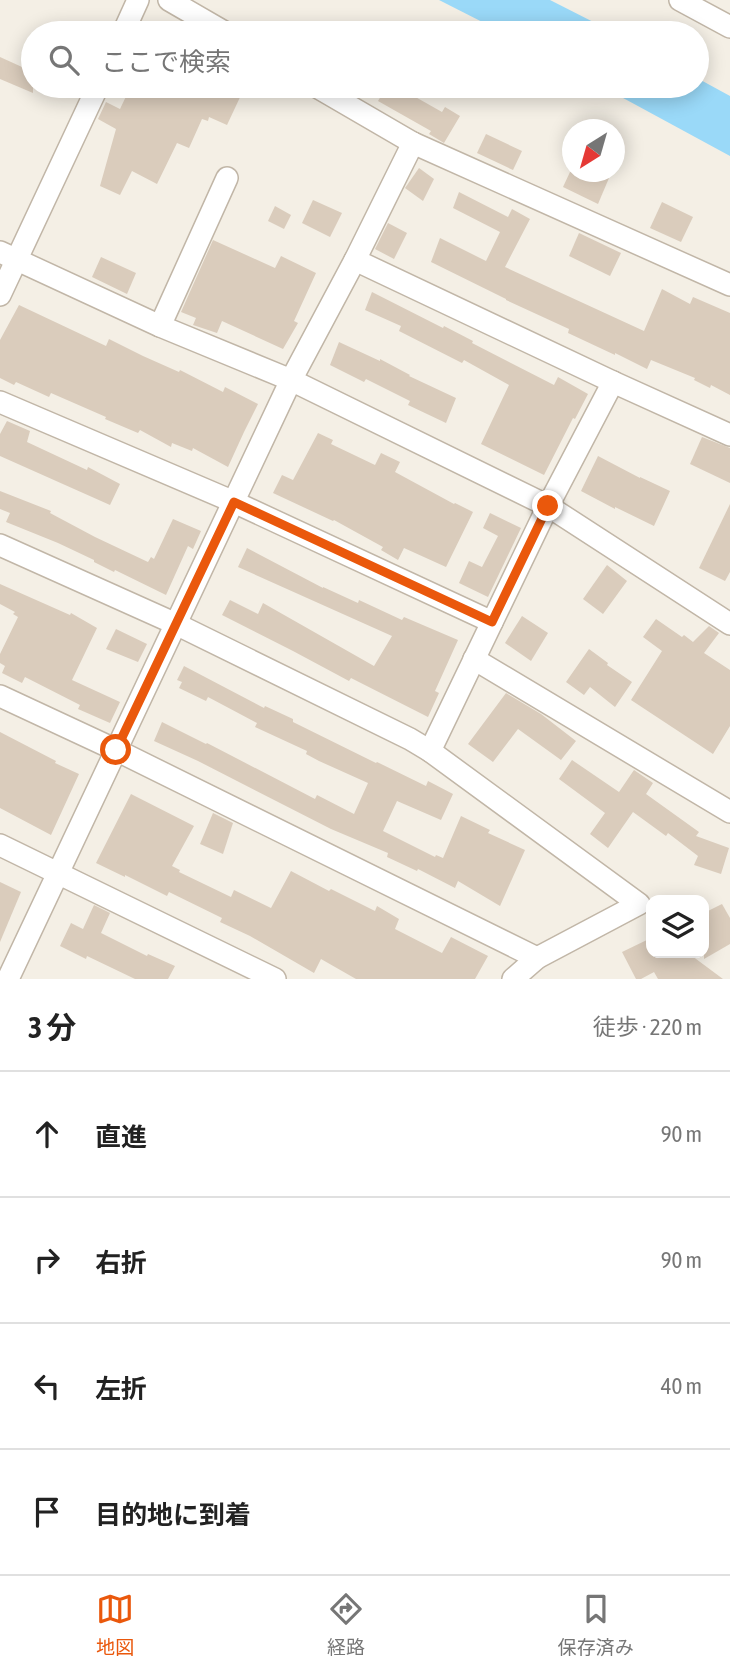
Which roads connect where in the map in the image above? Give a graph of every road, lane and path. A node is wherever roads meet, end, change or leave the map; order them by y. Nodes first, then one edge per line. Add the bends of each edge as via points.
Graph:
1 (138, 0) edge
2 (169, 0) edge
3 (680, 0) edge
4 (128, 21) edge
5 (205, 21) edge
6 (730, 27) edge
7 (92, 98) edge
8 (336, 98) edge
9 (413, 143) junction
10 (227, 178) dead end
11 (9, 256) edge
12 (355, 260) junction
13 (730, 285) edge
14 (0, 295) edge
15 (160, 326) junction
16 (292, 380) junction
17 (613, 382) junction
18 (0, 402) edge
19 (730, 435) edge
20 (234, 502) junction
21 (548, 506) junction
22 (0, 545) edge
23 (727, 615) edge
24 (492, 622) junction
25 (176, 624) junction
26 (474, 659) junction
27 (0, 696) edge
28 (116, 750) junction
29 (430, 751) junction
30 (730, 812) edge
31 (0, 845) edge
32 (58, 874) junction
33 (537, 958) junction
34 (8, 979) edge
35 (275, 979) edge
36 (513, 979) edge

1 - 4 street
2 - 5 street
3 - 6 street
7 - 11 street
8 - 9 street
9 - 12 street
9 - 13 street
10 - 15 street
11 - 14 street
11 - 15 street
12 - 16 street
12 - 17 street
15 - 16 street
16 - 20 street
16 - 21 street
17 - 19 street
17 - 21 street
18 - 20 street
20 - 24 street
20 - 25 street
21 - 23 street
21 - 24 street
22 - 25 street
24 - 26 street
25 - 28 street
25 - 29 street
26 - 29 street
26 - 30 street
27 - 28 street
28 - 32 street
28 - 33 street
29 - 33 street via 639,904
31 - 32 street
32 - 34 street
32 - 35 street
33 - 36 street

